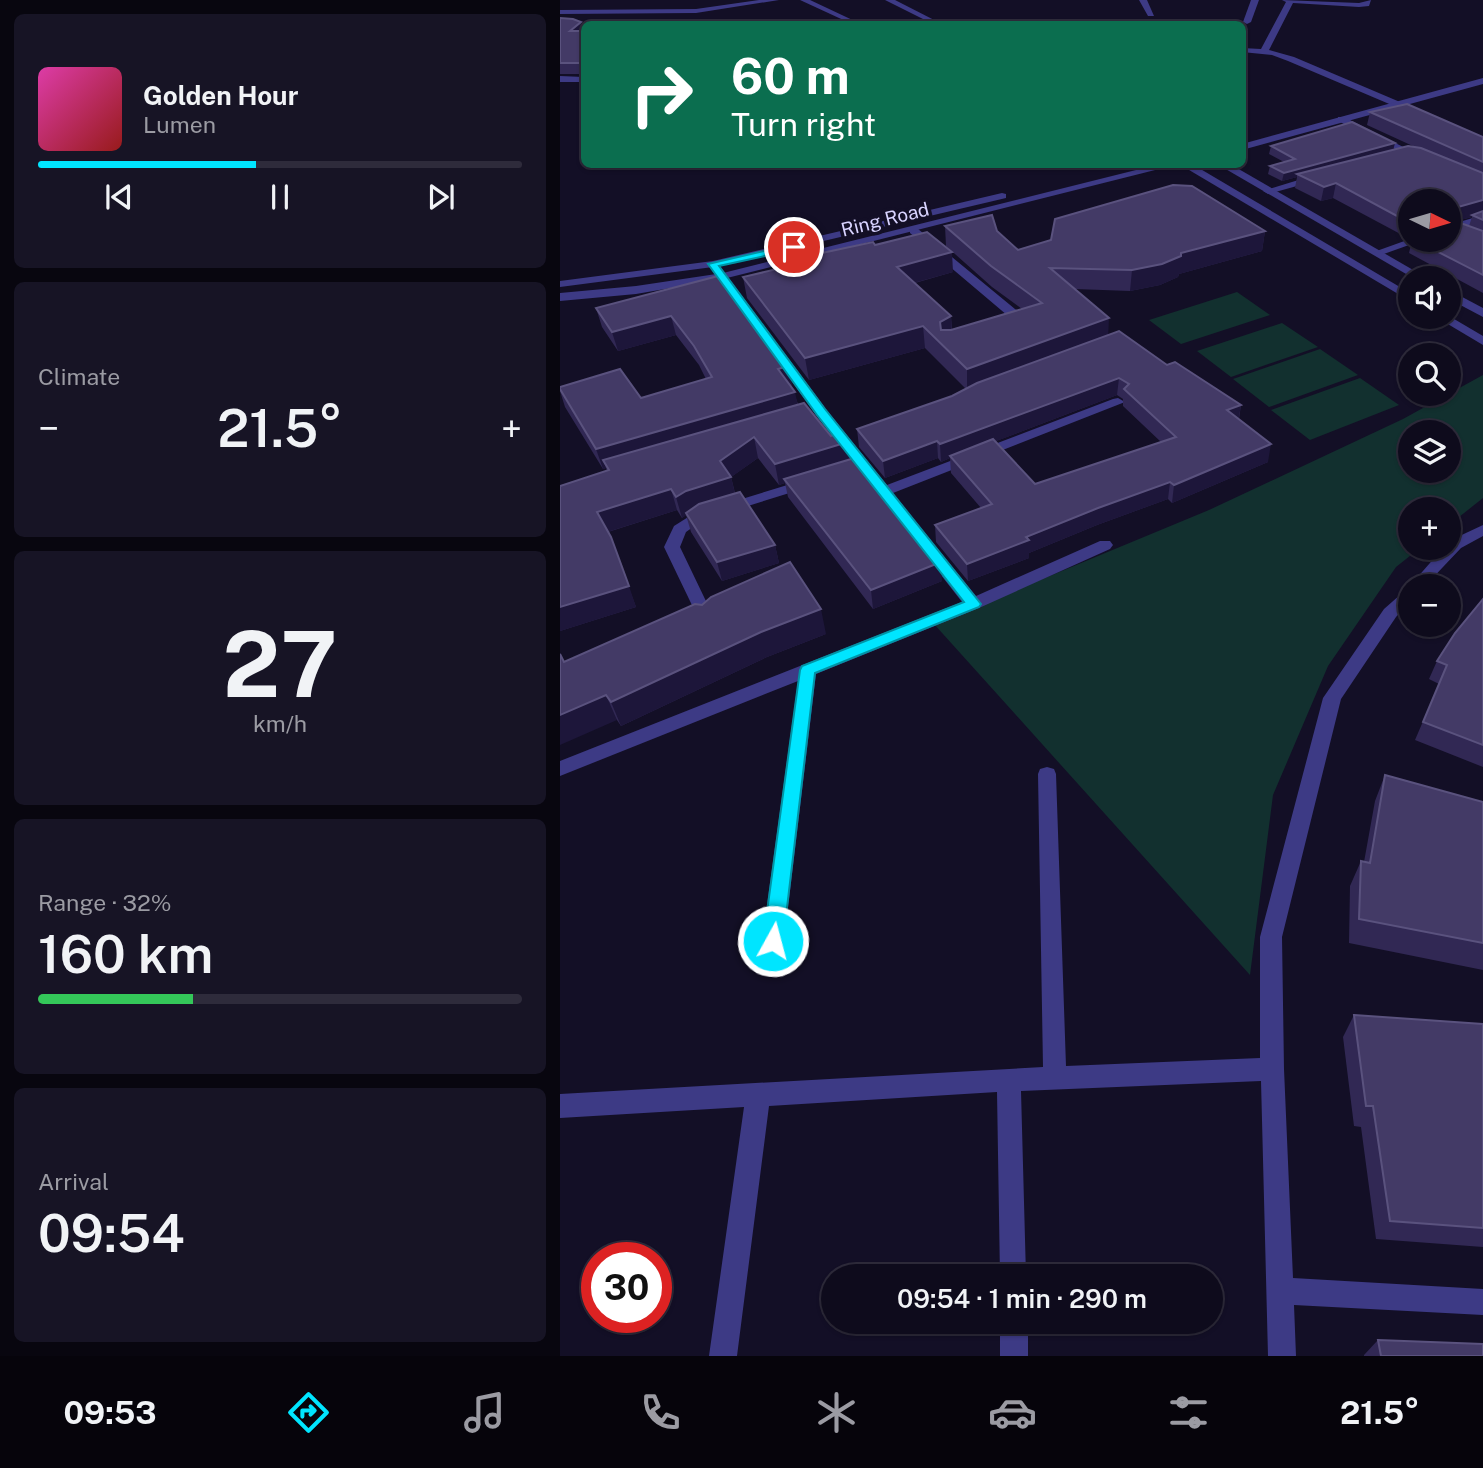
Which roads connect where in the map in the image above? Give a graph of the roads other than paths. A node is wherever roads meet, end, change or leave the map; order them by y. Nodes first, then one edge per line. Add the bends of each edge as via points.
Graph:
1 (775, 0) edge
2 (804, 0) edge
3 (889, 0) edge
4 (1143, 0) edge
5 (1255, 0) edge
6 (1288, 0) edge
7 (1367, 0) edge
8 (1311, 1) edge
9 (560, 14) edge
10 (1152, 14) dead end
11 (850, 21) edge
12 (932, 21) edge
13 (1247, 22) dead end
14 (576, 24) edge
15 (1246, 50) edge
16 (1264, 52) junction
17 (1483, 73) edge
18 (560, 79) edge
19 (581, 80) edge
20 (1483, 81) edge
21 (1381, 99) junction
22 (1397, 104) junction
23 (1341, 119) junction
24 (1246, 135) edge
25 (1246, 146) edge
26 (1396, 155) edge
27 (1114, 168) edge
28 (1158, 168) edge
29 (1191, 168) edge
30 (1229, 168) edge
31 (1331, 173) edge
32 (1268, 191) junction
33 (1483, 218) edge
34 (1461, 225) edge
35 (914, 231) junction
36 (1461, 234) edge
37 (1473, 239) edge
38 (1398, 246) edge
39 (1377, 253) junction
40 (713, 264) junction
41 (1400, 266) edge
42 (723, 276) junction
43 (560, 284) edge
44 (1398, 291) edge
45 (560, 297) edge
46 (1461, 301) edge
47 (1483, 313) edge
48 (1461, 328) edge
49 (998, 330) edge
50 (1483, 341) edge
51 (1118, 402) dead end
52 (825, 478) edge
53 (886, 491) junction
54 (1483, 530) edge
55 (1105, 545) dead end
56 (1427, 574) edge
57 (973, 604) junction
58 (1398, 605) edge
59 (708, 622) edge
60 (808, 670) junction
61 (560, 769) edge
62 (1047, 774) dead end
63 (773, 941) dead end
64 (1272, 1069) junction
65 (1055, 1078) junction
66 (1009, 1080) junction
67 (758, 1095) junction
68 (560, 1106) edge
69 (1013, 1264) edge
70 (1280, 1291) junction
71 (1483, 1302) edge
72 (1014, 1334) edge
73 (723, 1356) edge
74 (1014, 1356) edge
75 (1282, 1356) edge

1 - 9 street via 668,16
2 - 11 street
3 - 12 street
4 - 10 street
5 - 13 street
6 - 8 street
6 - 16 street
7 - 8 street via 1359,5
9 - 14 street
15 - 16 street
16 - 21 street via 1291,59
17 - 21 street
18 - 19 street
20 - 22 street
21 - 22 street
21 - 24 street
22 - 23 street
23 - 25 street
23 - 26 street via 1416,155
27 - 40 street, Ring Road
28 - 35 street, Ring Road
29 - 44 street
30 - 32 street
31 - 32 street
32 - 39 street
33 - 34 street
35 - 42 street, Ring Road
35 - 49 street via 1023,322
36 - 37 street
38 - 39 street
39 - 41 street
40 - 42 street
40 - 43 street, Ring Road
42 - 45 street, Ring Road
42 - 53 street via 815,414 852,441 857,468
46 - 47 street
48 - 50 street
51 - 53 street
52 - 59 street via 698,517 679,529 672,547
53 - 57 street
54 - 56 street via 1456,544
55 - 57 street
57 - 60 street
58 - 64 street via 1332,698 1271,937
60 - 61 street
60 - 63 street
62 - 65 street
64 - 65 street
64 - 70 street
65 - 66 street
66 - 67 street
66 - 69 street
67 - 68 street
67 - 73 street
70 - 71 street
70 - 75 street
72 - 74 street

